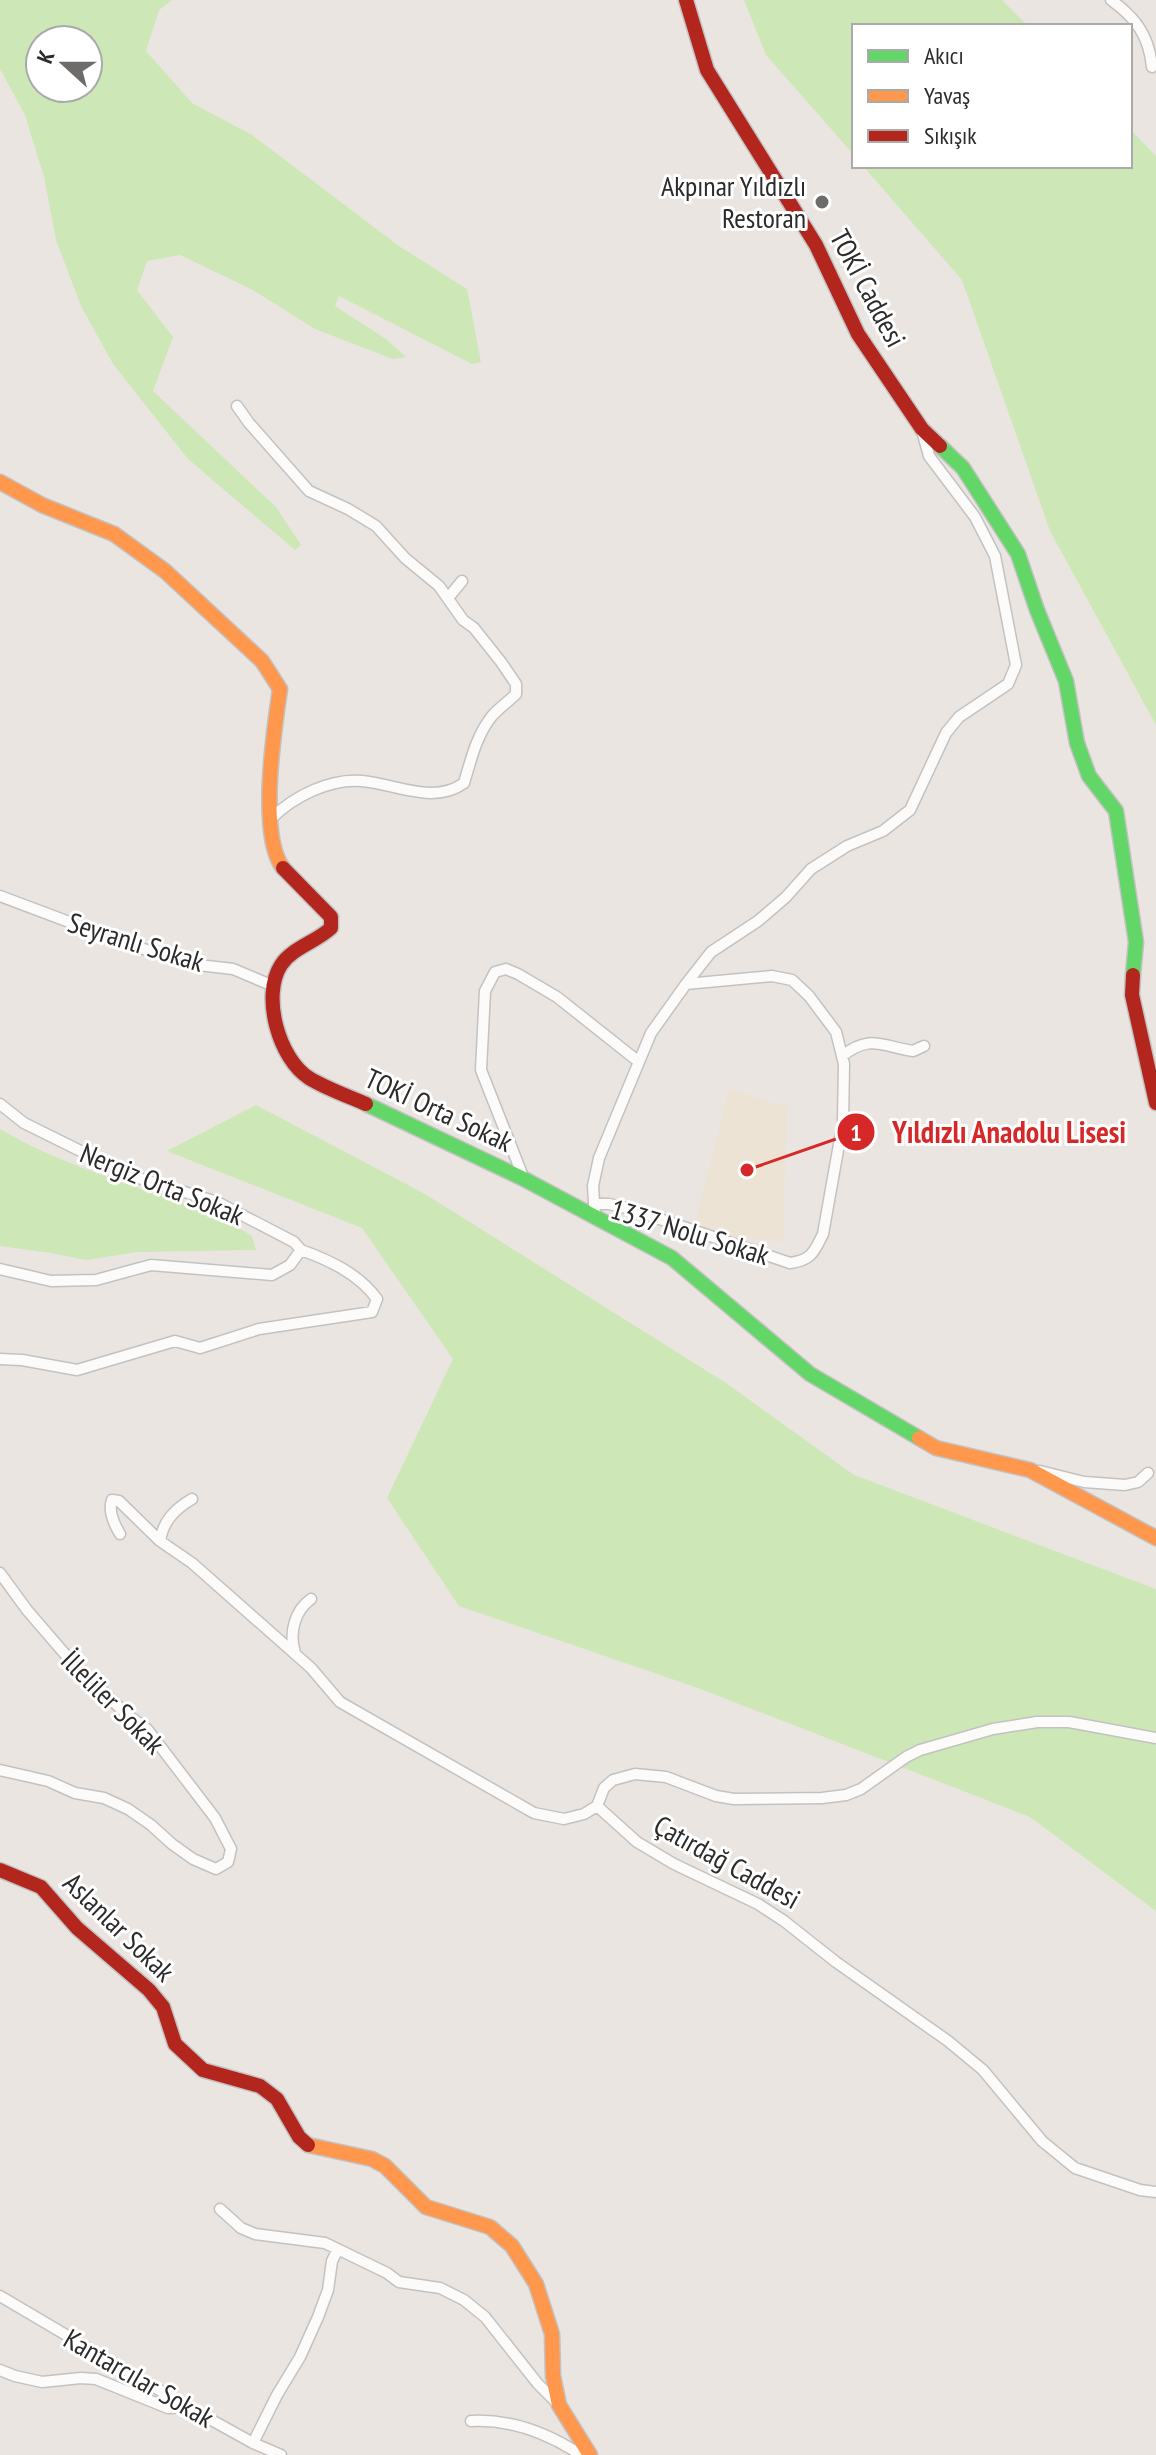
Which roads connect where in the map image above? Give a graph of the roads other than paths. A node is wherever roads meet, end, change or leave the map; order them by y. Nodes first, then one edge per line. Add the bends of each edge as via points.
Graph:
1 (686, 0) edge
2 (1111, 0) edge
3 (1152, 67) dead end
4 (237, 406) dead end
5 (922, 429) junction
6 (0, 482) edge
7 (462, 581) dead end
8 (448, 598) junction
9 (272, 818) junction
10 (0, 896) edge
11 (686, 984) junction
12 (271, 985) junction
13 (924, 1046) dead end
14 (842, 1056) junction
15 (639, 1062) junction
16 (1156, 1103) edge
17 (0, 1104) edge
18 (524, 1179) junction
19 (594, 1211) junction
20 (301, 1250) junction
21 (0, 1269) edge
22 (0, 1359) edge
23 (1030, 1470) junction
24 (1148, 1473) dead end
25 (192, 1499) dead end
26 (120, 1534) dead end
27 (1156, 1538) edge
28 (160, 1541) junction
29 (0, 1573) edge
30 (311, 1599) dead end
31 (296, 1655) junction
32 (1156, 1738) edge
33 (0, 1770) edge
34 (597, 1806) junction
35 (0, 1870) edge
36 (1156, 2192) edge
37 (220, 2209) dead end
38 (338, 2249) junction
39 (0, 2296) edge
40 (0, 2370) edge
41 (559, 2405) junction
42 (188, 2407) junction
43 (471, 2421) dead end
44 (253, 2443) junction
45 (281, 2455) edge
46 (581, 2455) edge
47 (590, 2455) edge

1 - 5 street, TOKİ Caddesi via 707,70 816,245 858,334
2 - 3 street via 1137,23 1150,47
4 - 8 street via 309,491 376,526
5 - 11 street via 929,456 975,517 995,556 1016,665 1008,684 959,717 946,733 910,810 883,831 811,869 758,921 711,952
5 - 16 street, TOKİ Caddesi via 963,468 1018,554 1066,681 1089,776 1116,811 1136,942 1132,995
6 - 9 street via 114,534 165,571 262,661 280,689 270,764
7 - 8 street
8 - 9 street via 516,684 516,694 482,731 464,783 440,794 360,781 333,784 294,800
9 - 12 street via 276,858 331,917 331,928 296,950
10 - 12 street, Seyranlı Sokak via 125,943 190,964 233,969
11 - 14 street, 1337 Nolu Sokak via 772,976 792,980 836,1032
11 - 15 street via 651,1033
12 - 18 street, TOKİ Orta Sokak via 273,1017 295,1067 308,1077
13 - 14 street via 913,1051 867,1042
14 - 19 street, 1337 Nolu Sokak via 838,1155 823,1234 804,1261 790,1263 627,1208 609,1204
15 - 18 street via 557,997 506,969 495,972 485,991 481,1070
15 - 19 street via 599,1158
17 - 20 street, Nergiz Orta Sokak via 63,1143 129,1175 217,1202
18 - 19 street, TOKİ Orta Sokak
19 - 23 street via 672,1258 810,1374 936,1448
20 - 21 street, Nergiz Orta Sokak via 290,1265 272,1275 151,1265 96,1280 51,1281
20 - 22 street via 369,1288 377,1299 372,1312 259,1329 200,1348 175,1341 77,1370
23 - 24 street via 1125,1485
23 - 27 street
25 - 28 street via 175,1510
26 - 28 street via 111,1514 112,1500
28 - 31 street
29 - 33 street, İlleliler Sokak via 64,1653 147,1729 199,1794 231,1849 228,1862 216,1869 193,1859 128,1809 104,1798
30 - 31 street via 293,1627
31 - 34 street via 340,1702 534,1813 564,1819
32 - 34 street, Çatırdağ Caddesi via 1069,1722 1037,1722 920,1750 846,1795 734,1799 666,1777 635,1774 613,1780
34 - 36 street, Çatırdağ Caddesi via 649,1850 784,1921 948,2041 983,2070 1042,2141 1075,2168
35 - 41 street, Aslanlar Sokak via 41,1887 77,1928 149,1990 163,2007 175,2044 203,2070 260,2086 277,2099 309,2146 372,2159 426,2207 490,2227 512,2246 536,2284 552,2334
37 - 38 street via 255,2234
38 - 41 street via 399,2282 440,2288 476,2308
38 - 44 street via 318,2317
39 - 42 street, Kantarcılar Sokak
40 - 42 street via 42,2382 96,2379 168,2408
41 - 47 street
42 - 44 street, Kantarcılar Sokak
43 - 46 street via 518,2425
44 - 45 street, Kantarcılar Sokak

